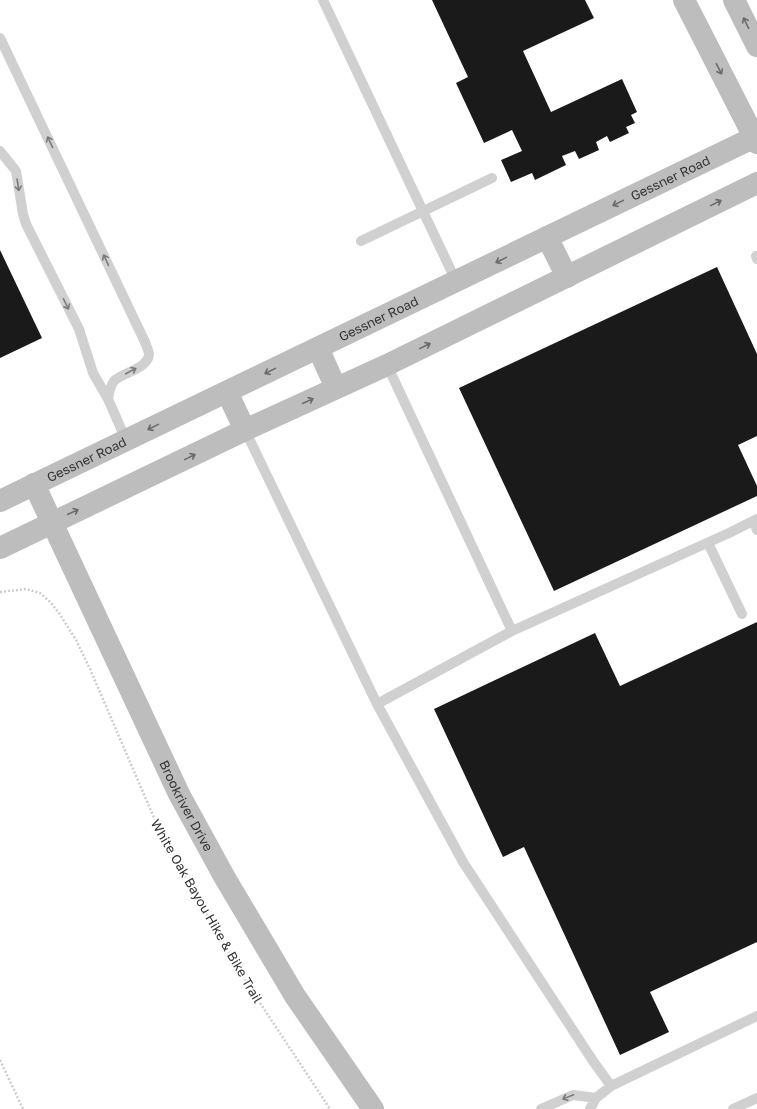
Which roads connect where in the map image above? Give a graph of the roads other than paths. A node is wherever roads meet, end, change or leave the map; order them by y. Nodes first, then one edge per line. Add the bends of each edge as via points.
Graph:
1 (323, 0) edge
2 (684, 0) edge
3 (734, 0) edge
4 (0, 38) edge
5 (757, 46) edge
6 (756, 139) edge
7 (0, 151) edge
8 (492, 178) dead end
9 (757, 183) edge
10 (423, 210) junction
11 (547, 237) junction
12 (361, 241) dead end
13 (757, 256) edge
14 (757, 259) edge
15 (567, 276) junction
16 (456, 281) junction
17 (318, 348) junction
18 (387, 364) junction
19 (336, 388) junction
20 (227, 392) junction
21 (108, 399) junction
22 (245, 430) junction
23 (126, 440) junction
24 (34, 484) junction
25 (0, 500) edge
26 (52, 522) junction
27 (756, 523) edge
28 (708, 543) junction
29 (0, 548) edge
30 (742, 614) dead end
31 (512, 631) junction
32 (377, 704) junction
33 (757, 1016) edge
34 (611, 1086) junction
35 (596, 1098) junction
36 (757, 1098) edge
37 (373, 1109) edge
38 (541, 1109) edge
39 (590, 1109) edge
40 (733, 1109) edge

1 - 10 lane
2 -> 6 main road
5 -> 3 main road
21 -> 4 lane via 114,381 143,365 149,354
6 -> 11 main road, Gessner Road
7 -> 21 lane via 16,171 26,224 79,329 93,373
8 - 10 lane
15 -> 9 main road
10 - 12 lane
10 - 16 lane
11 - 15 main road
11 -> 16 main road, Gessner Road
13 - 14 lane
18 -> 15 main road
16 - 17 main road, Gessner Road
17 - 19 main road
17 -> 20 main road, Gessner Road
18 - 19 main road
18 - 31 lane
22 -> 19 main road
20 - 22 main road
20 -> 23 main road, Gessner Road
21 - 23 lane
26 -> 22 main road
22 - 32 lane
23 - 24 main road, Gessner Road
24 - 25 main road, Gessner Road
24 - 26 main road, Brookriver Drive
26 - 29 main road
26 - 37 main road, Brookriver Drive via 180,794 225,878 295,996
27 - 28 lane
28 - 30 lane
28 - 31 lane
31 - 32 lane
32 - 34 lane via 463,862
33 - 34 lane
34 - 35 lane
35 -> 38 lane via 573,1095
35 - 39 lane
36 - 40 lane

